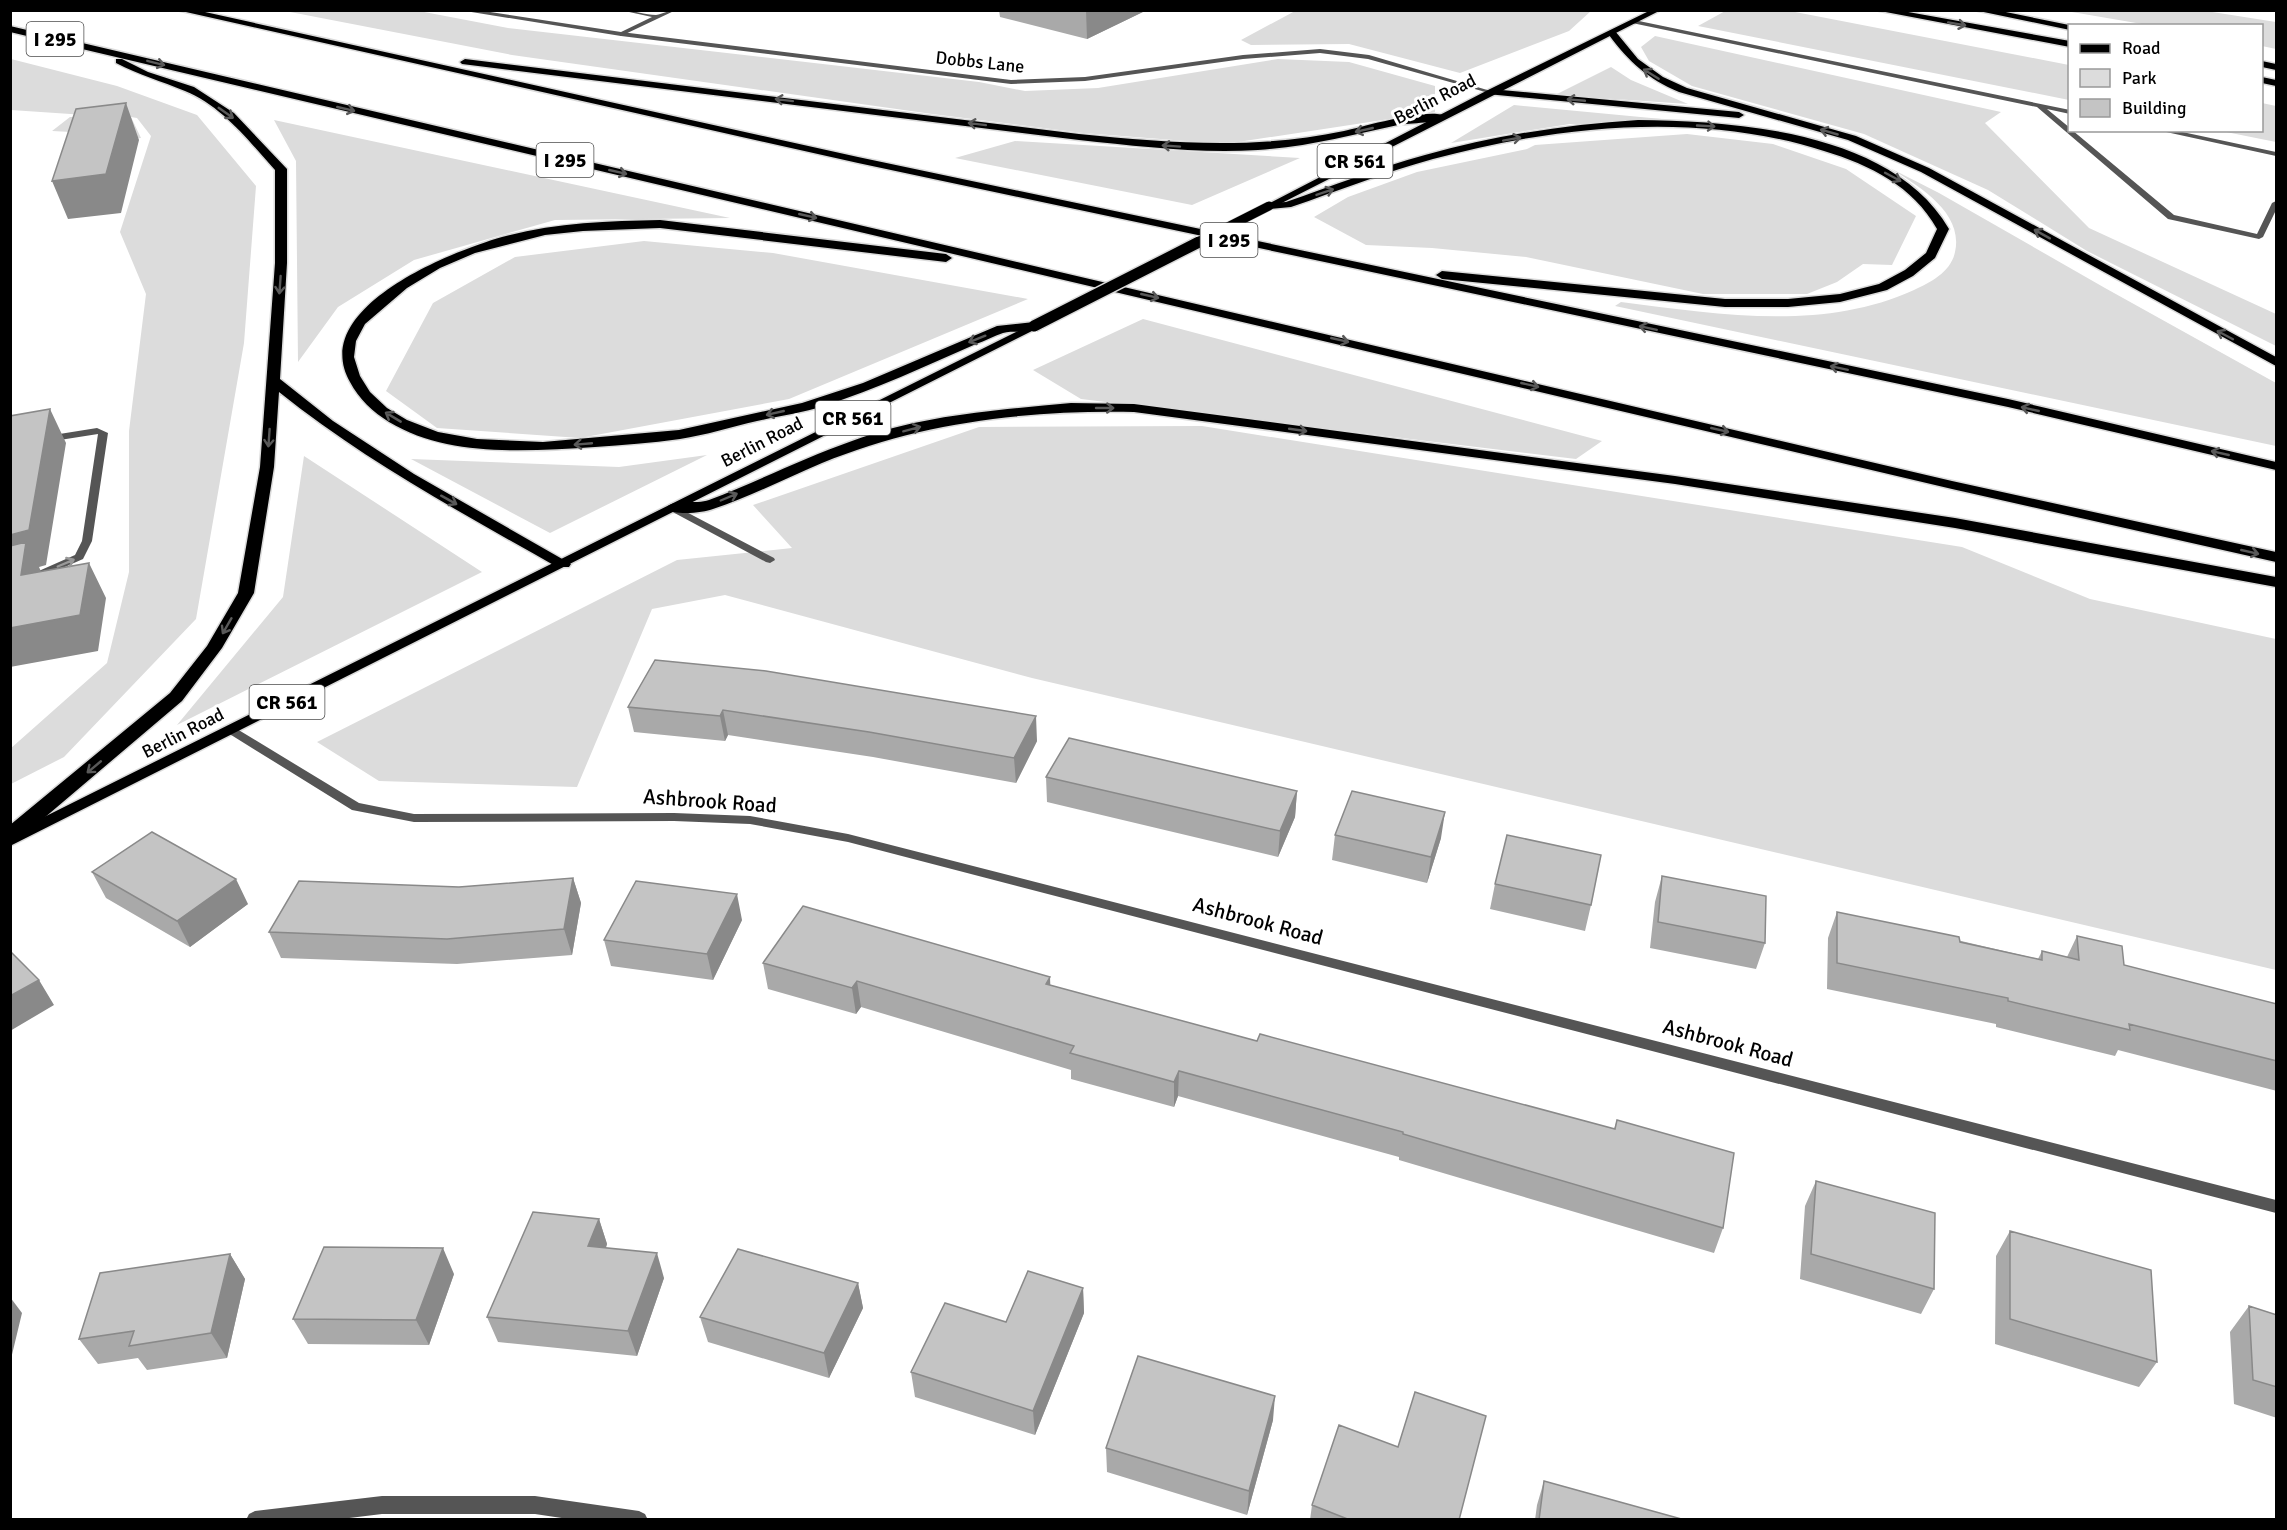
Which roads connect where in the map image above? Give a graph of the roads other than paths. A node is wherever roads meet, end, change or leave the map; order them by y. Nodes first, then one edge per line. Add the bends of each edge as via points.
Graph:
1 (181, 10) edge
2 (462, 10) edge
3 (623, 10) edge
4 (674, 10) edge
5 (1658, 10) edge
6 (1879, 10) edge
7 (1978, 10) edge
8 (658, 17) junction
9 (1634, 22) junction
10 (2068, 27) edge
11 (10, 29) edge
12 (1612, 33) junction
13 (621, 34) junction
14 (2068, 44) edge
15 (99, 49) junction
16 (367, 51) junction
17 (1491, 92) junction
18 (2039, 106) junction
19 (2068, 112) edge
20 (1442, 117) junction
21 (1785, 119) junction
22 (2068, 130) edge
23 (2070, 132) edge
24 (2170, 132) edge
25 (2277, 154) edge
26 (2277, 203) edge
27 (1269, 206) junction
28 (1347, 265) junction
29 (1032, 268) junction
30 (1034, 326) junction
31 (2277, 362) edge
32 (273, 380) junction
33 (32, 442) edge
34 (2277, 466) edge
35 (673, 508) junction
36 (2277, 557) edge
37 (770, 560) dead end
38 (563, 564) junction
39 (10, 581) edge
40 (2277, 582) edge
41 (232, 730) junction
42 (10, 836) edge
43 (10, 841) edge
44 (2277, 1207) edge
45 (255, 1520) edge
46 (639, 1520) edge

1 - 16 highway, I 295
2 - 13 street, Dobbs Lane
3 - 8 street
4 - 8 street
5 - 9 main road, Berlin Road / CR 561
6 -> 14 highway
7 - 10 highway
8 - 13 street
9 - 12 main road, Berlin Road / CR 561
9 - 18 street
11 - 15 highway, I 295
12 - 17 main road, Berlin Road / CR 561
21 -> 12 highway via 1661,81 1633,62
13 - 17 street, Dobbs Lane via 1011,82 1086,80 1293,52 1344,53
15 -> 29 highway, I 295
15 -> 32 highway via 144,74 190,89 230,115 281,169 281,263
20 -> 16 highway via 1422,117 1329,138 1282,144 1174,146
16 - 28 highway, I 295
17 - 20 main road, Berlin Road / CR 561
21 -> 17 highway
18 - 19 street
18 - 22 street
20 - 27 main road, Berlin Road / CR 561
31 -> 21 highway via 1925,170 1852,138
23 - 26 street via 2171,217 2259,237
24 - 25 street
27 -> 28 highway via 1287,205 1430,157 1508,139 1644,124 1703,126 1792,137 1863,160 1910,186 1934,210 1943,229 1931,255 1909,273 1882,287 1840,298 1788,303 1725,303
27 - 30 main road, Berlin Road / CR 561, bridge
34 -> 28 highway, I 295 via 2008,404
30 -> 29 highway via 1002,329 820,402 671,436 542,447 459,441 410,427 374,405 352,378 345,352 356,326 391,292 431,268 473,249 555,230 660,224
29 -> 36 highway, I 295
30 - 35 main road, Berlin Road / CR 561
32 -> 38 highway via 328,424 409,477
32 -> 42 highway via 267,467 246,593 214,648 176,698
39 -> 33 street via 79,557 87,541 103,434 97,431
35 - 37 street
35 - 38 main road, Berlin Road / CR 561
35 -> 40 highway via 708,506 858,443 932,424 1071,407 1134,408 1675,480 1885,512
38 - 41 main road, Berlin Road / CR 561
41 - 43 main road, Berlin Road / CR 561
41 - 44 street, Ashbrook Road via 356,807 414,818 750,820 848,838
45 - 46 street via 382,1505 535,1505

